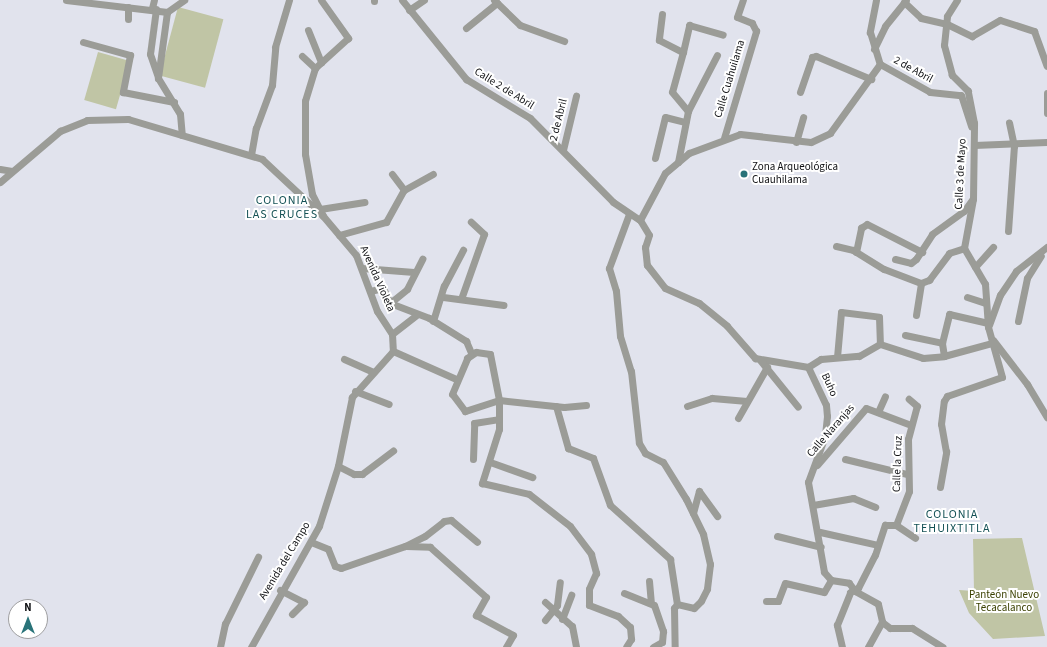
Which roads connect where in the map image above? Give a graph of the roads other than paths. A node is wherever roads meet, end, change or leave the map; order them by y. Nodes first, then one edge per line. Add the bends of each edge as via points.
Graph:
1 (66, 0) edge
2 (154, 0) edge
3 (182, 0) edge
4 (289, 0) edge
5 (322, 0) edge
6 (402, 0) edge
7 (424, 0) edge
8 (743, 0) edge
9 (876, 0) edge
10 (957, 0) edge
11 (495, 1) edge
12 (905, 1) edge
13 (128, 7) junction
14 (154, 9) junction
15 (410, 10) junction
16 (168, 12) junction
17 (662, 14) dead end
18 (128, 19) dead end
19 (947, 24) junction
20 (466, 28) dead end
21 (308, 30) dead end
22 (723, 35) dead end
23 (564, 41) dead end
24 (83, 42) dead end
25 (874, 50) junction
26 (683, 52) junction
27 (718, 55) dead end
28 (302, 56) dead end
29 (321, 62) junction
30 (880, 64) junction
31 (1047, 66) edge
32 (315, 68) junction
33 (158, 78) junction
34 (871, 79) junction
35 (800, 92) dead end
36 (1047, 93) edge
37 (576, 96) dead end
38 (174, 102) junction
39 (688, 111) junction
40 (1047, 113) edge
41 (803, 117) dead end
42 (685, 122) junction
43 (1009, 123) dead end
44 (182, 135) junction
45 (724, 138) junction
46 (796, 142) junction
47 (974, 142) junction
48 (1045, 143) edge
49 (1014, 146) junction
50 (563, 150) junction
51 (251, 155) junction
52 (655, 158) dead end
53 (678, 162) junction
54 (0, 169) edge
55 (12, 171) junction
56 (392, 174) dead end
57 (433, 174) dead end
58 (0, 182) edge
59 (404, 190) junction
60 (297, 192) junction
61 (312, 194) junction
62 (973, 199) junction
63 (364, 202) dead end
64 (320, 209) junction
65 (629, 214) junction
66 (323, 216) junction
67 (640, 220) junction
68 (471, 222) dead end
69 (1008, 231) dead end
70 (339, 235) junction
71 (836, 246) dead end
72 (993, 247) dead end
73 (1047, 247) edge
74 (964, 248) junction
75 (463, 250) dead end
76 (856, 252) junction
77 (922, 252) junction
78 (422, 259) dead end
79 (895, 259) dead end
80 (976, 266) junction
81 (362, 268) junction
82 (414, 272) junction
83 (921, 283) junction
84 (370, 291) junction
85 (443, 297) junction
86 (967, 297) dead end
87 (461, 299) junction
88 (985, 303) junction
89 (390, 304) junction
90 (503, 305) dead end
91 (416, 315) junction
92 (916, 315) dead end
93 (433, 321) junction
94 (1018, 321) dead end
95 (988, 325) junction
96 (392, 334) junction
97 (905, 336) dead end
98 (992, 340) junction
99 (942, 343) junction
100 (880, 344) junction
101 (393, 351) junction
102 (471, 353) junction
103 (944, 356) junction
104 (837, 357) junction
105 (344, 359) dead end
106 (760, 360) junction
107 (767, 367) junction
108 (808, 367) junction
109 (373, 372) junction
110 (456, 379) junction
111 (355, 391) junction
112 (885, 396) dead end
113 (909, 399) dead end
114 (499, 400) junction
115 (747, 401) junction
116 (389, 404) dead end
117 (586, 405) dead end
118 (556, 406) junction
119 (688, 406) dead end
120 (798, 407) dead end
121 (878, 412) junction
122 (1047, 417) edge
123 (738, 418) dead end
124 (499, 419) junction
125 (911, 425) junction
126 (393, 451) dead end
127 (473, 459) dead end
128 (845, 459) dead end
129 (490, 462) junction
130 (338, 466) junction
131 (812, 469) junction
132 (907, 474) junction
133 (532, 477) dead end
134 (940, 487) dead end
135 (813, 505) junction
136 (875, 507) dead end
137 (693, 513) junction
138 (717, 516) dead end
139 (896, 525) junction
140 (820, 532) junction
141 (777, 536) dead end
142 (916, 538) dead end
143 (311, 542) junction
144 (477, 542) dead end
145 (878, 545) junction
146 (405, 546) junction
147 (820, 547) junction
148 (258, 557) dead end
149 (831, 580) junction
150 (649, 581) dead end
151 (560, 582) dead end
152 (280, 590) junction
153 (855, 591) junction
154 (624, 593) dead end
155 (571, 595) dead end
156 (766, 601) dead end
157 (546, 602) dead end
158 (651, 603) junction
159 (677, 604) junction
160 (554, 610) junction
161 (292, 614) dead end
162 (562, 619) junction
163 (545, 620) dead end
164 (882, 622) junction
165 (574, 645) edge
166 (664, 645) edge
167 (220, 647) edge
168 (251, 647) edge
169 (506, 647) edge
170 (626, 647) edge
171 (653, 647) edge
172 (675, 647) edge
173 (842, 647) edge
174 (868, 647) edge
175 (942, 647) edge

1 - 13 street
2 - 14 street
3 - 16 street
4 - 51 street via 275,47 272,85 256,128
5 - 29 street via 348,38
6 - 15 street, Calle 2 de Abril
7 - 15 street
8 - 45 street, Calle Cuahuilama via 737,17 756,27
9 - 25 street via 870,22
10 - 19 street, Calle 3 de Mayo via 950,10
11 - 20 street
11 - 23 street via 520,25
12 - 19 street via 921,18
12 - 25 street via 885,26
13 - 14 street
13 - 18 street
14 - 16 street
14 - 33 street via 150,54
15 - 50 street, Calle 2 de Abril via 466,79 524,113
16 - 33 street
17 - 26 street via 659,40
19 - 31 street via 972,36 1000,20 1034,31
19 - 47 street, Calle 3 de Mayo via 946,59 952,75 968,91
21 - 29 street
22 - 26 street via 689,25
24 - 38 street via 130,56 123,92
25 - 30 street
26 - 39 street via 672,92
27 - 39 street
28 - 32 street
29 - 32 street
30 - 34 street
30 - 47 street, 2 de Abril via 930,92 962,95
32 - 61 street via 305,101 303,133
33 - 38 street via 161,88
34 - 35 street via 816,56 812,57
34 - 46 street via 830,133 811,142
36 - 40 street
37 - 50 street, 2 de Abril
38 - 44 street via 180,114
39 - 42 street
41 - 46 street
42 - 52 street via 665,117
42 - 53 street
43 - 49 street
44 - 51 street
44 - 55 street via 128,119 87,120 60,131
45 - 46 street via 753,134
45 - 53 street
47 - 49 street
47 - 62 street, Calle 3 de Mayo
48 - 49 street
49 - 69 street
50 - 65 street, Calle 2 de Abril
51 - 60 street via 262,159
53 - 67 street via 653,192
54 - 55 street
55 - 58 street
56 - 59 street
57 - 59 street
59 - 70 street via 386,222
60 - 61 street
60 - 66 street
61 - 64 street
62 - 74 street, Calle 3 de Mayo
62 - 77 street via 964,211 932,234
63 - 64 street
64 - 66 street
65 - 67 street, Calle 2 de Abril
65 - 137 street via 608,268 616,291 620,336 631,371 639,444 645,453 663,462
66 - 70 street, Avenida Violeta
67 - 106 street via 649,235 646,260 654,277 665,288 699,303 727,326 750,354
68 - 87 street via 484,234
70 - 81 street, Avenida Violeta
71 - 76 street
72 - 80 street
73 - 94 street via 1027,278
73 - 95 street via 1016,271 1000,295
74 - 80 street
74 - 83 street via 949,253 929,280
75 - 85 street
76 - 77 street via 861,228 867,224
76 - 83 street via 884,269
77 - 79 street via 911,263
78 - 82 street
80 - 88 street via 984,284
81 - 82 street
81 - 84 street, Avenida Violeta
82 - 89 street via 406,290
83 - 92 street
84 - 89 street via 383,288
84 - 96 street, Avenida Violeta via 377,312
85 - 87 street
85 - 93 street
86 - 88 street
87 - 90 street
88 - 95 street
89 - 91 street
91 - 93 street
91 - 96 street
93 - 102 street via 469,343
95 - 98 street
95 - 99 street via 949,314
96 - 101 street
97 - 99 street
98 - 103 street
98 - 122 street via 1027,384
98 - 134 street via 1002,377 947,396 944,401 941,424 946,452
99 - 103 street
100 - 103 street via 923,358
100 - 104 street via 859,356
100 - 104 street via 879,317 841,312
101 - 109 street
101 - 110 street
102 - 110 street
102 - 114 street via 490,354
104 - 108 street via 821,359
105 - 109 street
106 - 107 street
106 - 108 street, Buho
107 - 115 street
107 - 120 street
108 - 131 street, Buho via 826,405 827,416 825,436
109 - 111 street
110 - 114 street via 452,394 462,410
111 - 116 street
111 - 130 street, Avenida del Campo
112 - 121 street
113 - 125 street, Calle la Cruz via 918,406
114 - 118 street
114 - 124 street
115 - 119 street via 712,398
115 - 123 street
117 - 118 street
118 - 159 street via 568,448 593,458 610,505 670,559
121 - 125 street, Calle Naranjas
121 - 131 street, Calle Naranjas via 866,408
124 - 127 street via 474,423
124 - 129 street
125 - 132 street, Calle la Cruz
126 - 130 street via 362,474 354,474
128 - 132 street
129 - 133 street
129 - 170 street via 482,484 529,494 570,526 591,554 596,573 589,589 589,605 618,616 630,627 631,639
130 - 143 street, Avenida del Campo
131 - 135 street, Buho via 808,482
132 - 139 street, Calle la Cruz via 909,496
135 - 136 street via 853,498
135 - 140 street, Buho
137 - 138 street via 699,490
137 - 159 street via 710,564 707,589 694,608
139 - 142 street
139 - 145 street via 887,523
140 - 145 street
140 - 147 street, Buho
141 - 147 street
143 - 146 street via 328,549 335,566 341,568
143 - 152 street, Avenida del Campo
144 - 146 street via 451,520 444,521 425,536
145 - 153 street
146 - 169 street via 430,547 486,597 476,615 513,635
147 - 149 street, Buho via 824,572
148 - 167 street via 226,624
149 - 153 street via 849,583
149 - 156 street via 824,592 785,583 778,601
150 - 158 street
151 - 160 street
152 - 161 street via 304,602
152 - 168 street, Avenida del Campo
153 - 164 street via 878,604
153 - 173 street via 850,592 837,625
154 - 158 street
155 - 162 street
157 - 160 street
158 - 166 street via 663,631
159 - 172 street via 673,613
160 - 162 street
160 - 163 street
162 - 165 street via 576,633
164 - 174 street
164 - 175 street via 890,628 912,628
166 - 171 street

